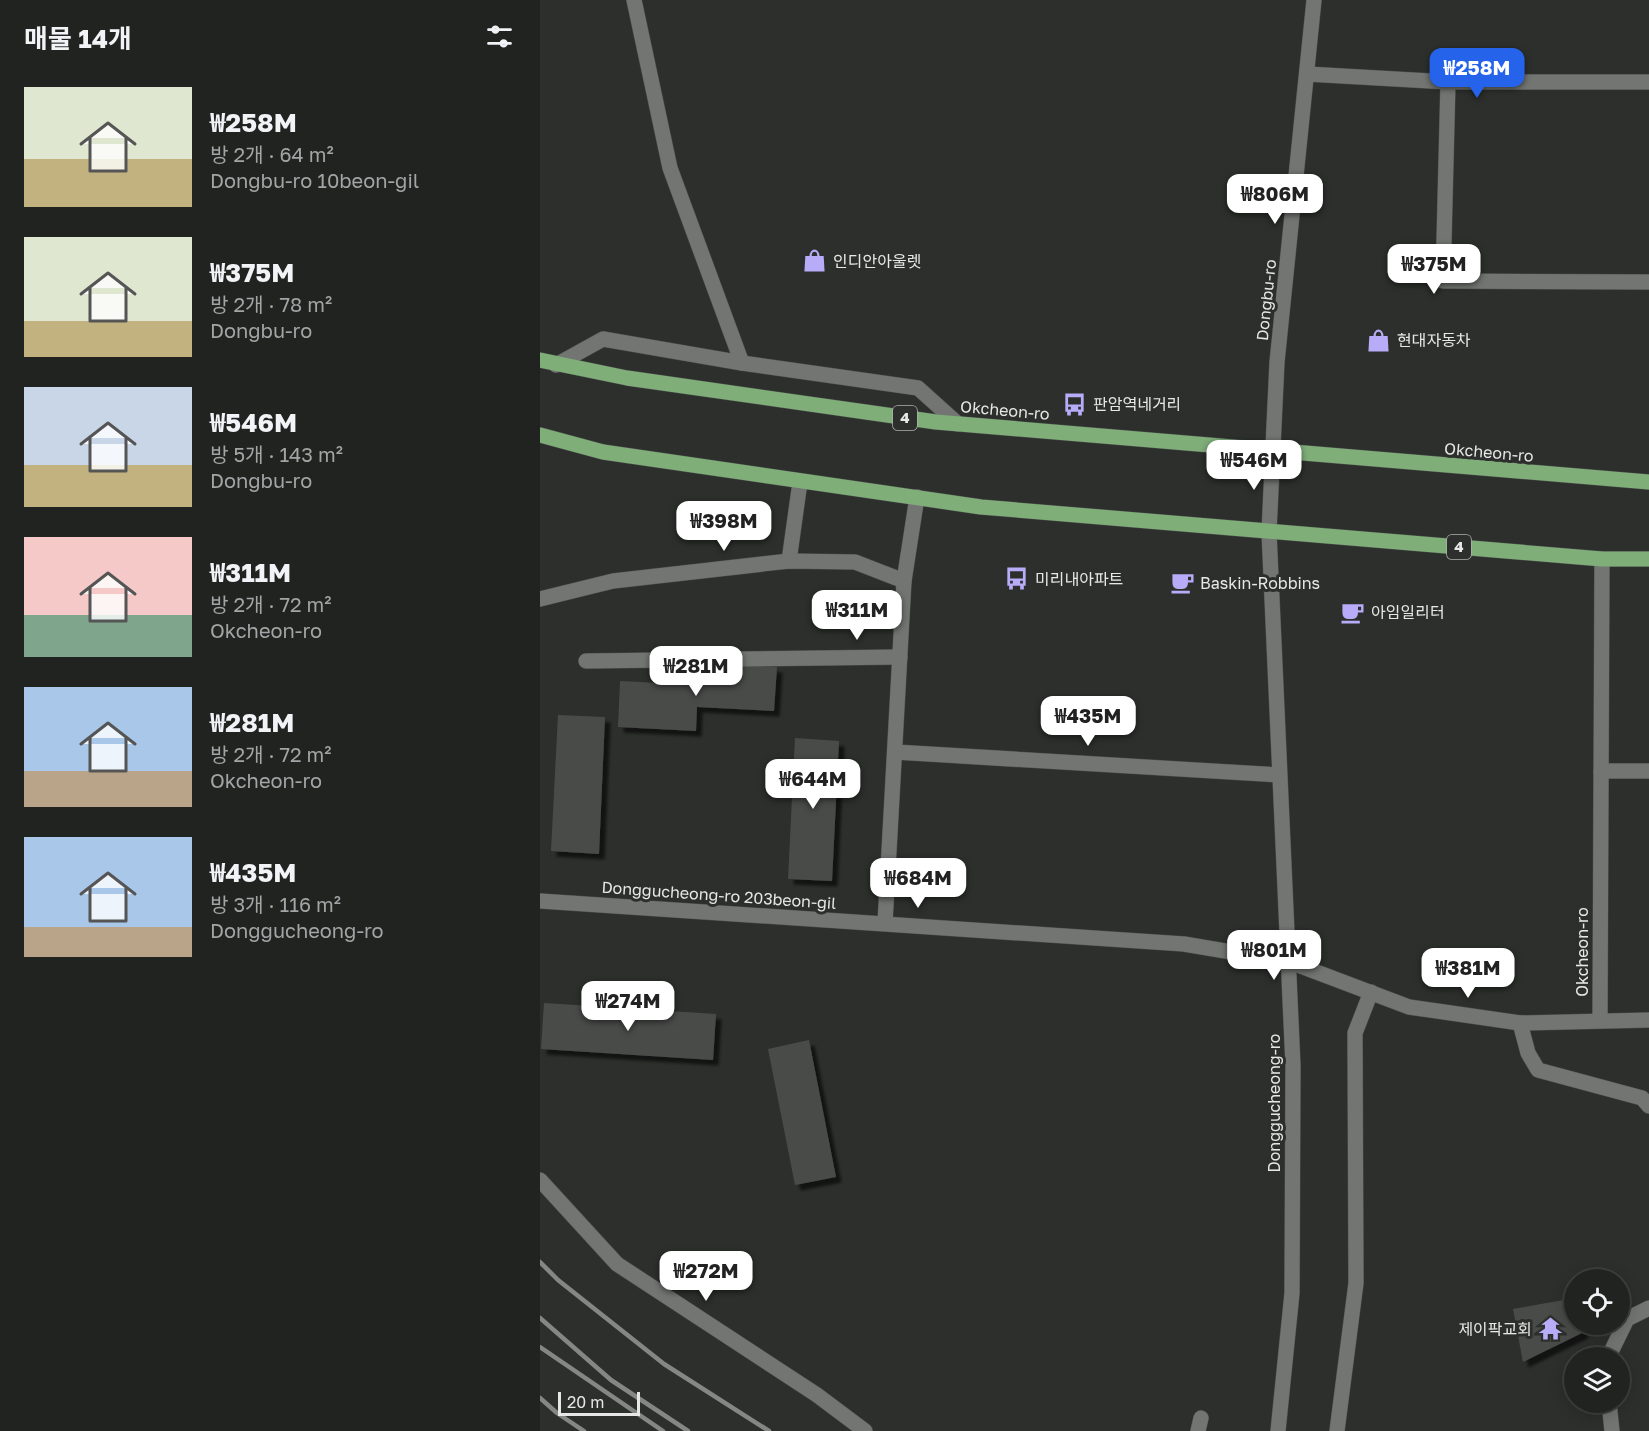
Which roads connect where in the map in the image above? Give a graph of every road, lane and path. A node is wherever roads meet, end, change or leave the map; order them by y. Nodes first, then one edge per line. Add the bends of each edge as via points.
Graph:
1 (634, 0) edge
2 (1314, 0) edge
3 (1307, 74) junction
4 (1448, 82) junction
5 (1649, 82) edge
6 (1649, 282) edge
7 (540, 360) edge
8 (742, 363) junction
9 (556, 365) junction
10 (958, 424) junction
11 (540, 435) edge
12 (1272, 452) junction
13 (800, 482) junction
14 (1649, 482) edge
15 (917, 497) junction
16 (1269, 532) junction
17 (1602, 559) junction
18 (1649, 559) edge
19 (789, 561) junction
20 (904, 581) junction
21 (540, 599) edge
22 (900, 657) junction
23 (586, 662) dead end
24 (895, 752) junction
25 (1601, 771) junction
26 (1649, 771) edge
27 (1279, 775) junction
28 (540, 901) edge
29 (885, 923) junction
30 (1290, 962) junction
31 (1371, 992) junction
32 (1600, 1020) junction
33 (1649, 1020) edge
34 (1520, 1023) junction
35 (1649, 1106) edge
36 (540, 1180) edge
37 (1649, 1308) edge
38 (1613, 1347) edge
39 (1610, 1413) edge
40 (865, 1431) edge
41 (1278, 1431) edge
42 (1337, 1431) edge
43 (1612, 1431) edge

1 - 8 street via 670,168
2 - 3 street, Dongbu-ro
3 - 4 street
3 - 12 street, Dongbu-ro
4 - 5 street
4 - 6 street via 1443,281
7 - 9 main road, Okcheon-ro / 4
8 - 9 street via 603,339
8 - 10 street via 918,388
9 - 10 main road, Okcheon-ro / 4
10 - 12 main road, Okcheon-ro / 4
11 - 13 main road, 4 via 603,452
12 - 14 main road, Okcheon-ro / 4
12 - 16 street, Dongbu-ro
13 - 15 main road, 4
13 - 19 street
15 - 16 main road, 4 via 981,507
15 - 20 street
16 - 17 main road, 4
16 - 27 street, Donggucheong-ro
17 - 18 main road, 4
17 - 25 street, Okcheon-ro
19 - 20 street via 855,562
19 - 21 street via 613,581
20 - 22 street
22 - 23 street
22 - 24 street
24 - 27 street
24 - 29 street
25 - 26 street
25 - 32 street, Okcheon-ro
27 - 30 street, Donggucheong-ro
28 - 29 street, Donggucheong-ro 203beon-gil
29 - 30 street, Donggucheong-ro 203beon-gil via 1184,944
30 - 31 street, Donggucheong-ro 203beon-gil
30 - 41 street, Donggucheong-ro via 1292,1293
31 - 34 street, Donggucheong-ro 203beon-gil via 1409,1007
31 - 42 street via 1355,1033 1356,1283
32 - 33 street, Donggucheong-ro 203beon-gil
32 - 34 street, Donggucheong-ro 203beon-gil
34 - 35 street via 1528,1053 1538,1070 1642,1098
36 - 40 street via 617,1264 818,1395
37 - 38 street via 1627,1319
39 - 43 street

